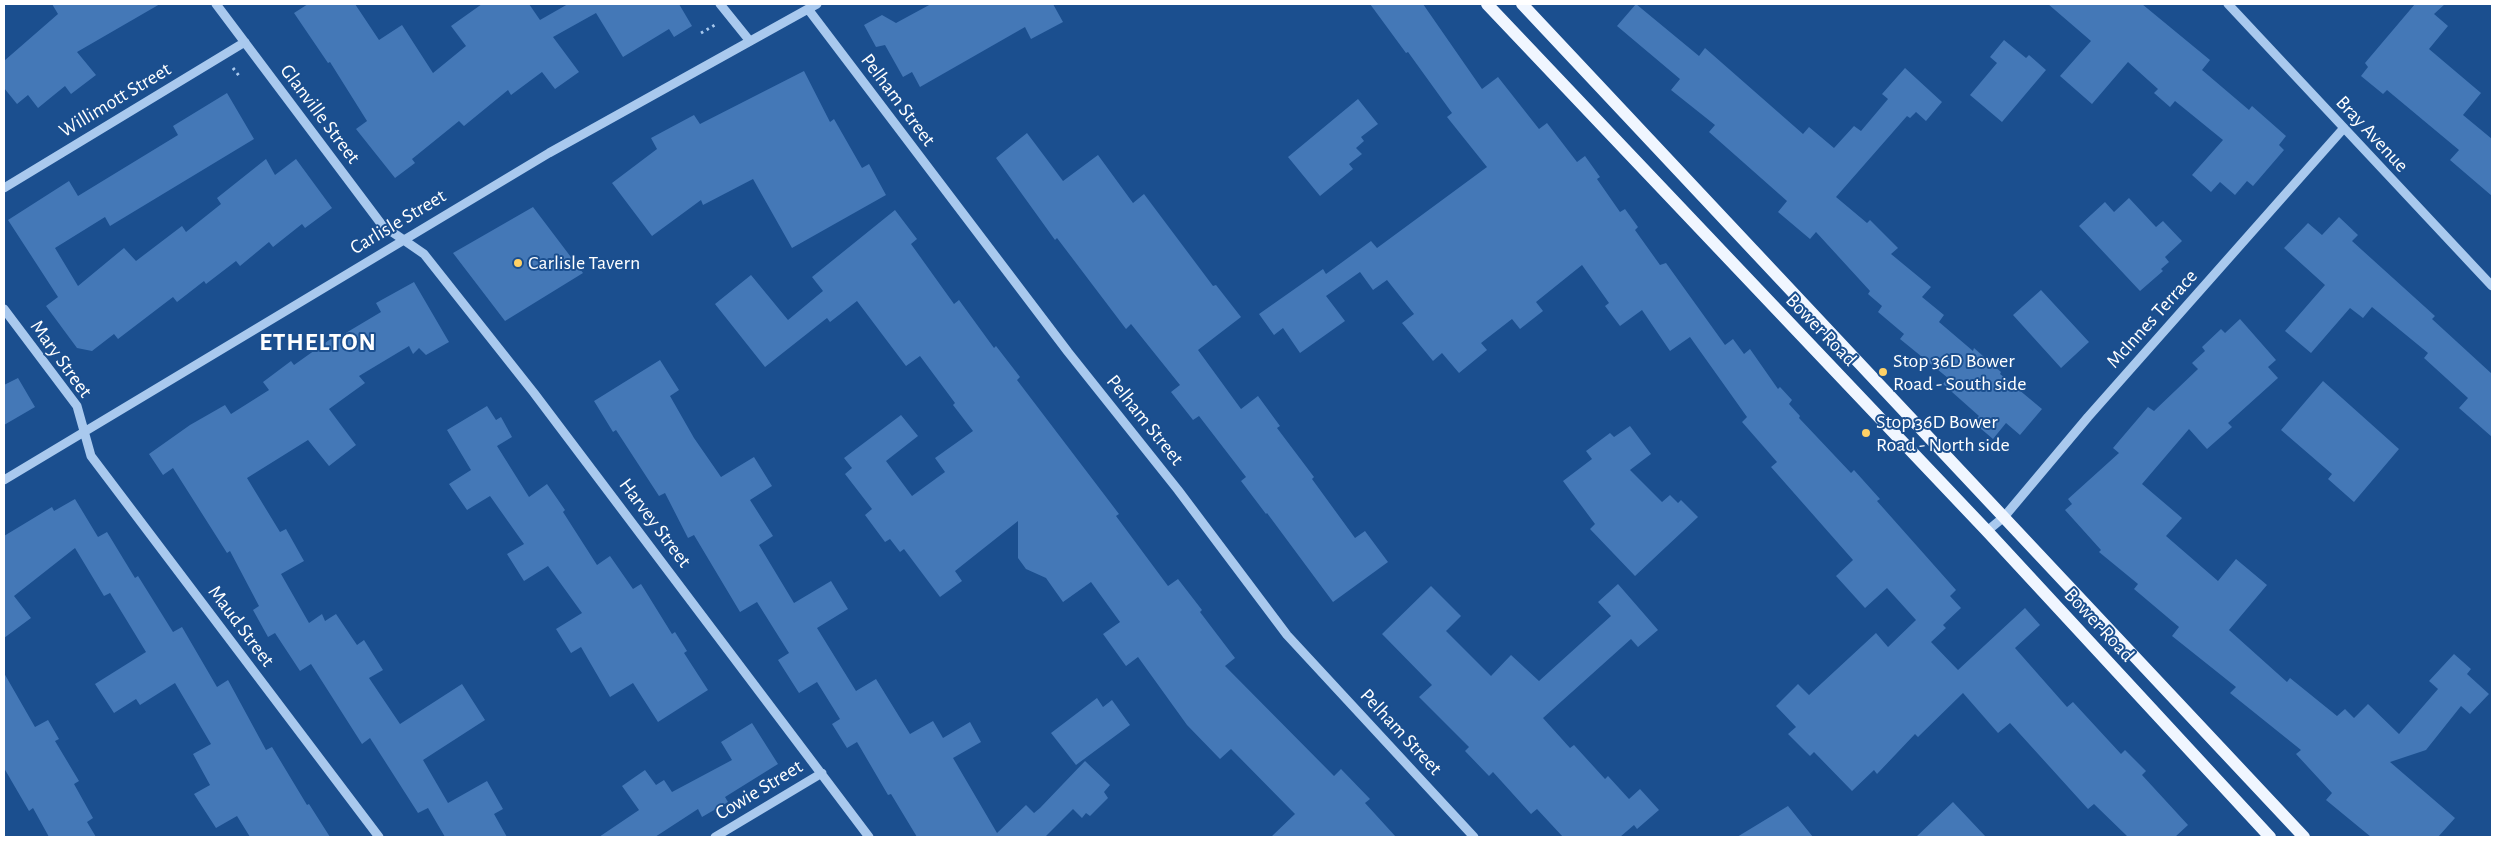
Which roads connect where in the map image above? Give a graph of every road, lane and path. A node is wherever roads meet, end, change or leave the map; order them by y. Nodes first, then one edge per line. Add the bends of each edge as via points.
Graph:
1 (216, 4) edge
2 (720, 4) edge
3 (817, 4) edge
4 (1487, 4) edge
5 (1522, 4) edge
6 (2228, 4) edge
7 (808, 9) junction
8 (749, 40) junction
9 (244, 42) junction
10 (2343, 129) junction
11 (4, 188) edge
12 (402, 239) junction
13 (2492, 286) edge
14 (4, 309) edge
15 (84, 432) junction
16 (4, 480) edge
17 (2004, 517) junction
18 (1987, 531) junction
19 (822, 773) junction
20 (379, 837) edge
21 (715, 837) edge
22 (869, 837) edge
23 (1474, 837) edge
24 (2270, 837) edge
25 (2304, 837) edge

1 - 9 street, Glanville Street
2 - 8 street
3 - 7 street, Carlisle Street
4 - 18 main road, Bower Road
5 - 17 main road, Bower Road
6 - 10 street, Bray Avenue
7 - 8 street, Carlisle Street
7 - 23 street, Pelham Street via 1287,635
8 - 12 street, Carlisle Street
9 - 11 street, Willimott Street
9 - 12 street, Glanville Street via 382,225
10 - 13 street, Bray Avenue
10 - 17 street, McInnes Terrace via 2088,417
12 - 15 street, Carlisle Street
12 - 19 street, Harvey Street via 424,254 534,393
14 - 15 street, Mary Street via 77,406
15 - 16 street, Carlisle Street
15 - 20 street, Maud Street via 91,456
17 - 18 street, McInnes Terrace
17 - 25 main road, Bower Road
18 - 24 main road, Bower Road
19 - 21 street, Cowie Street
19 - 22 street, Harvey Street

